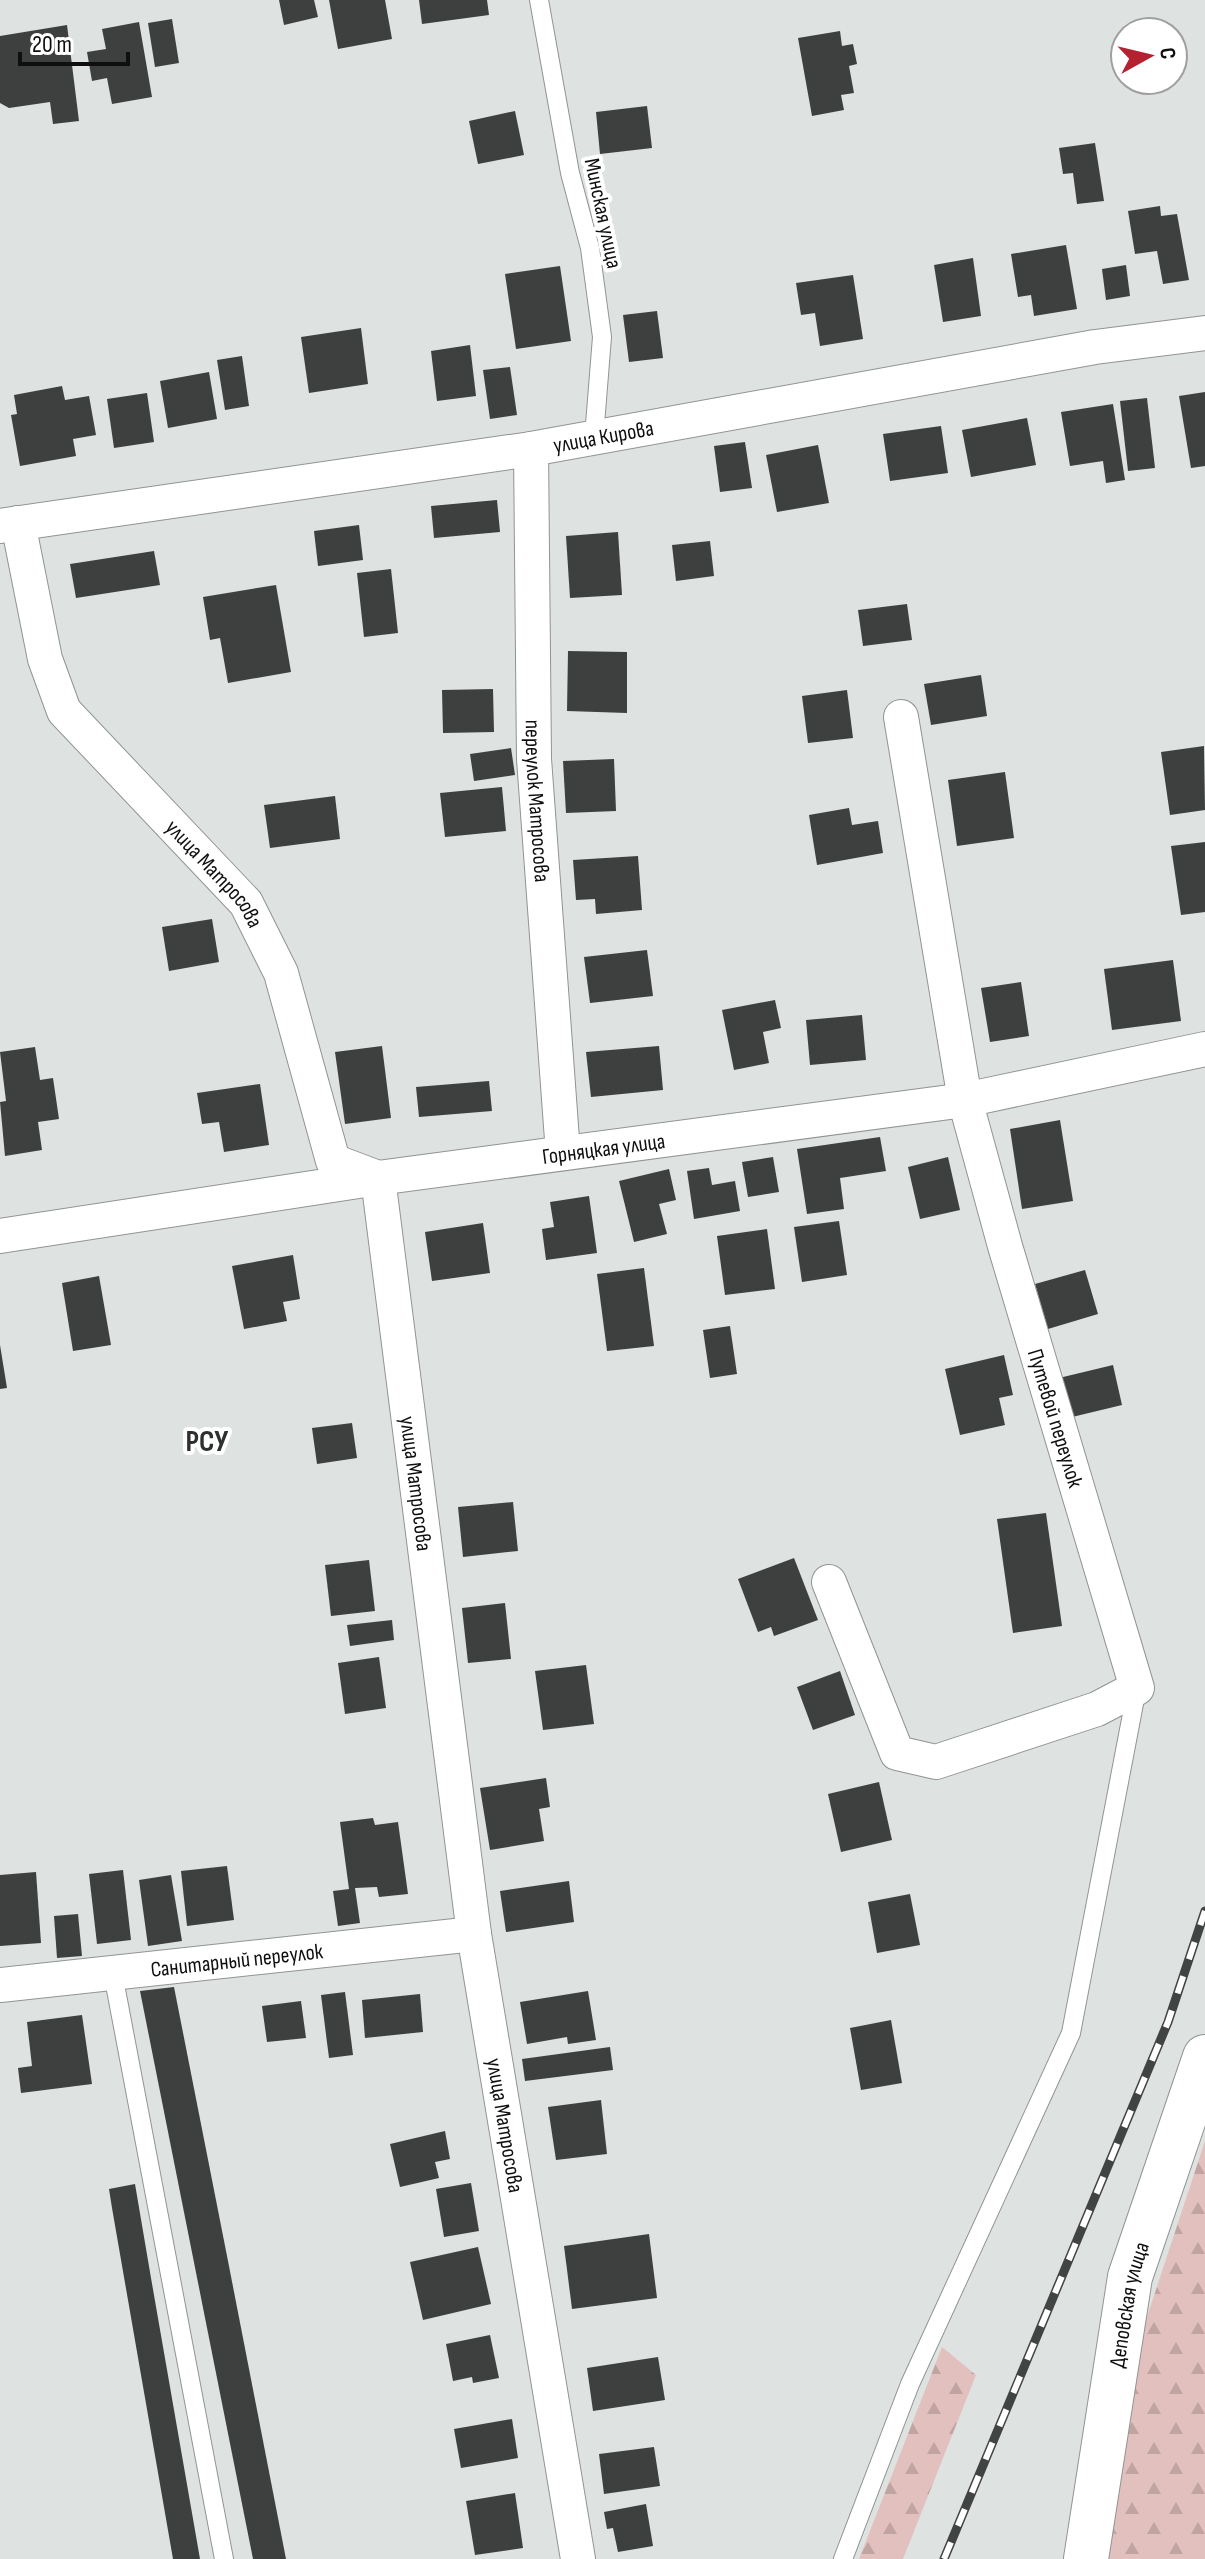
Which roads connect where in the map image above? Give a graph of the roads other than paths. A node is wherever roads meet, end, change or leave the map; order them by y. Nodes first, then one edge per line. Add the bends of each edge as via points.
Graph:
1 (539, 0) edge
2 (1205, 333) edge
3 (594, 437) junction
4 (531, 449) junction
5 (9, 524) edge
6 (901, 717) dead end
7 (1205, 1049) edge
8 (965, 1100) junction
9 (563, 1153) junction
10 (378, 1178) junction
11 (0, 1236) edge
12 (829, 1582) dead end
13 (1137, 1688) junction
14 (474, 1934) junction
15 (113, 1974) junction
16 (0, 1985) edge
17 (1205, 2057) edge
18 (224, 2559) edge
19 (578, 2559) edge
20 (843, 2559) edge
21 (1086, 2559) edge

1 - 3 lane, Минская улица via 570,173 590,248 602,337
2 - 3 street, улица Кирова via 1095,347
3 - 4 street, улица Кирова
4 - 5 street, улица Кирова
4 - 9 street, переулок Матросова via 534,759
5 - 10 street, улица Матросова via 64,711 246,903 281,973 333,1161
6 - 8 street, Путевой переулок
7 - 8 street, Горняцкая улица
8 - 9 street, Горняцкая улица
8 - 13 street, Путевой переулок
9 - 10 street, Горняцкая улица
10 - 11 street, Горняцкая улица
10 - 14 street, улица Матросова
12 - 13 street via 897,1753 936,1762 1097,1709
13 - 20 lane via 1071,2033 910,2384
14 - 15 street, Санитарный переулок
14 - 19 street, улица Матросова
15 - 16 street, Санитарный переулок
15 - 18 lane
17 - 21 street, Деповская улица via 1130,2277

